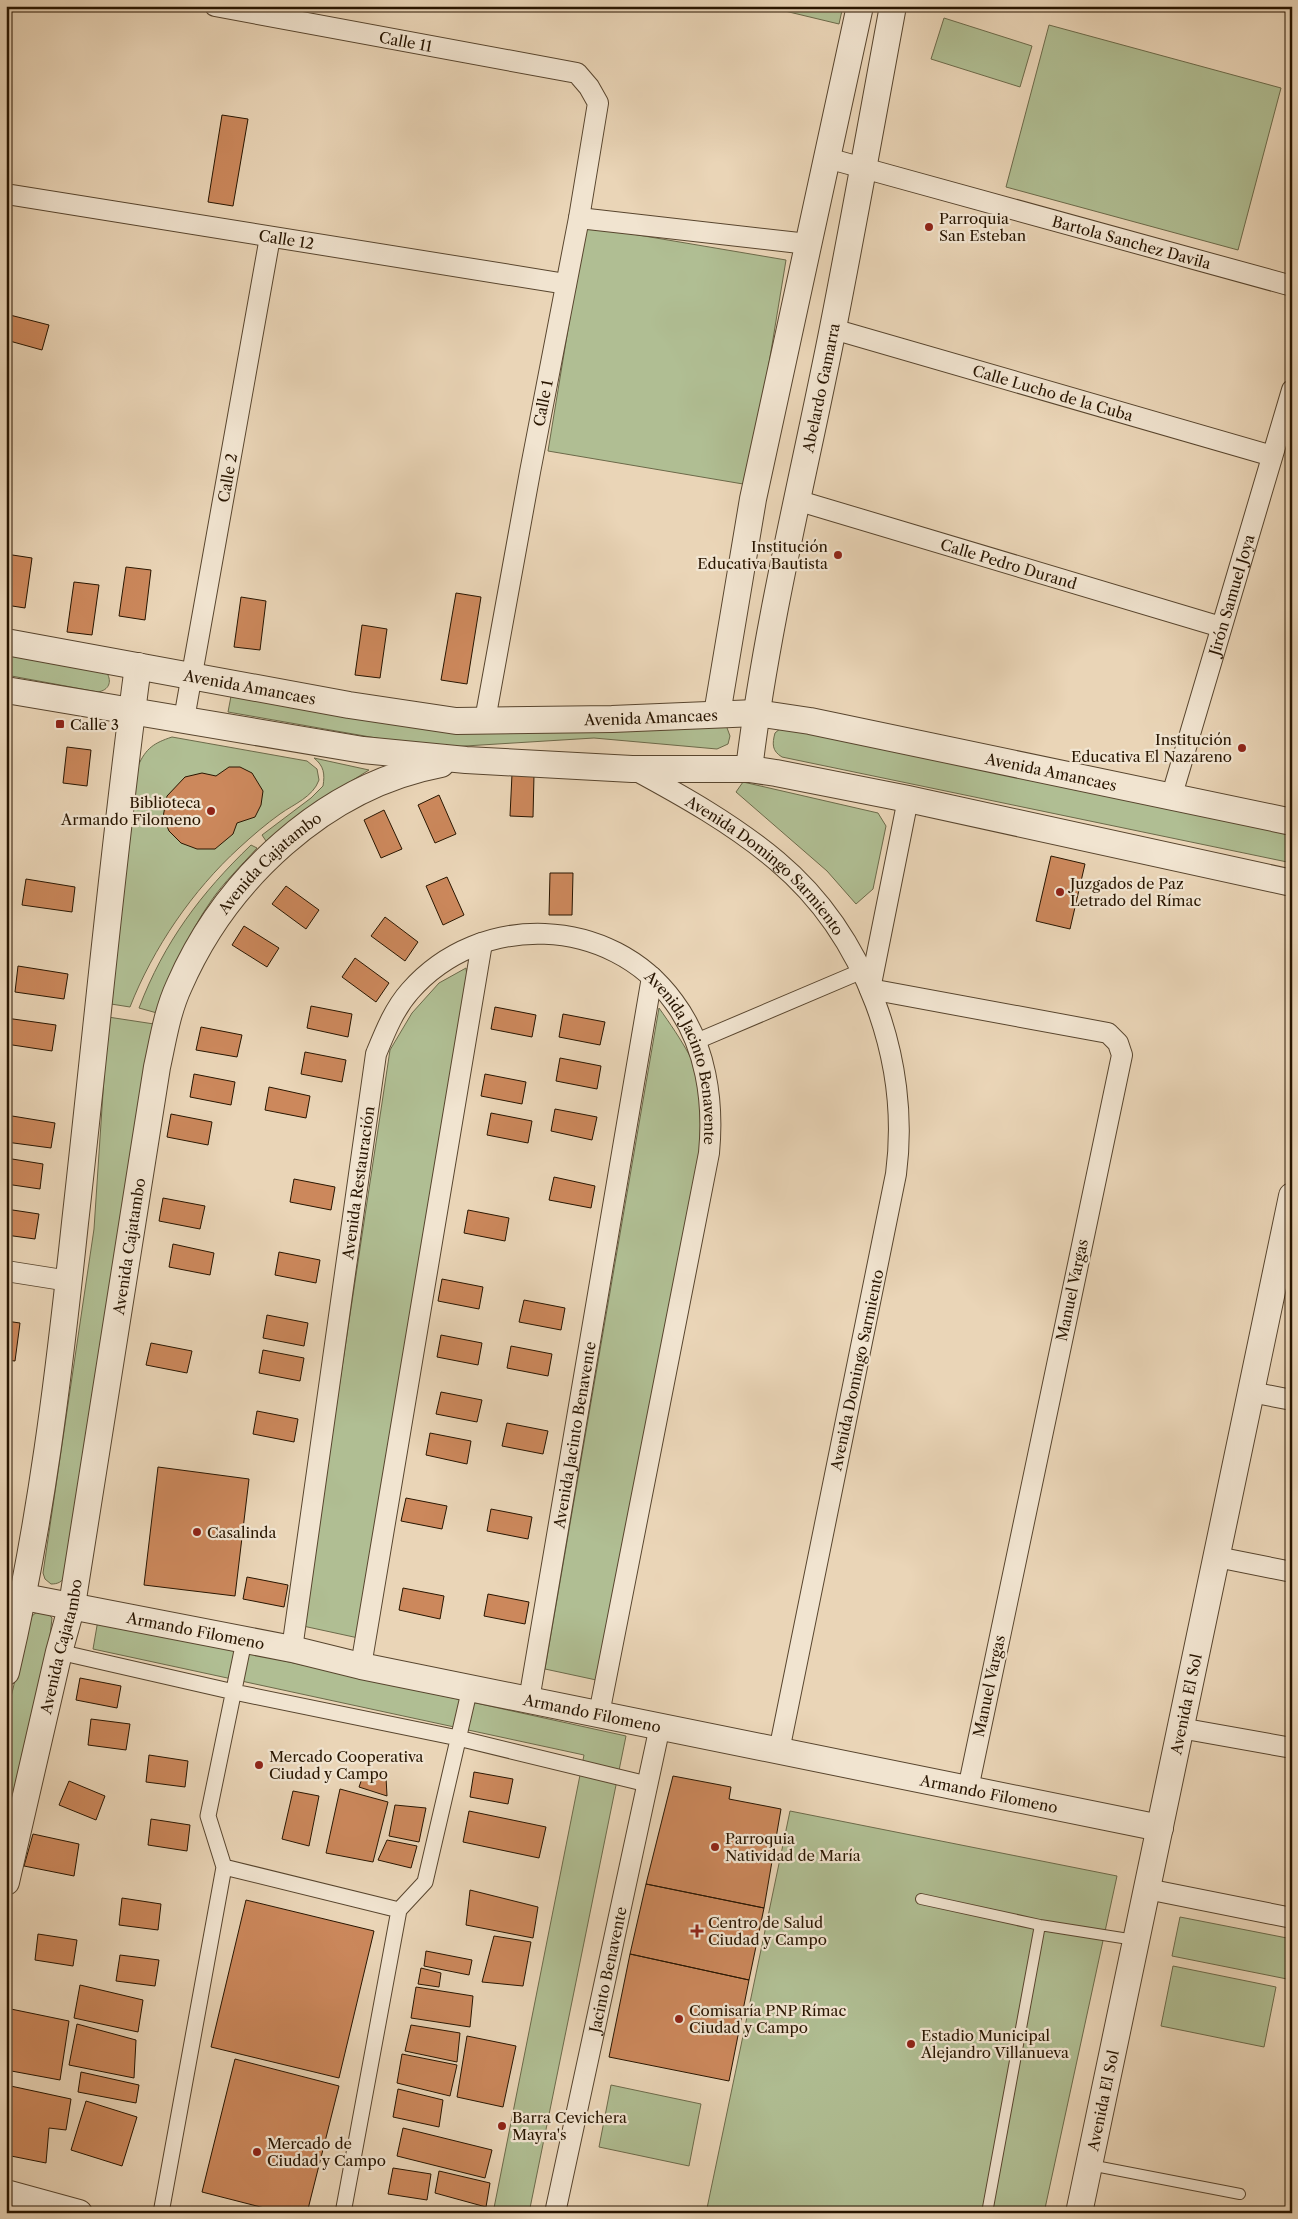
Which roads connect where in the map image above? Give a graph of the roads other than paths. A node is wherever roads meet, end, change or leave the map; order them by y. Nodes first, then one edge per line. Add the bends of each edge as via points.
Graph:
1 (216, 6) edge
2 (860, 6) edge
3 (893, 6) edge
4 (589, 87) joint
5 (827, 158) junction
6 (863, 168) junction
7 (6, 194) edge
8 (580, 218) junction
9 (270, 237) junction
10 (808, 244) junction
11 (566, 284) junction
12 (1292, 286) edge
13 (833, 329) junction
14 (1292, 390) edge
15 (1272, 456) junction
16 (796, 500) junction
17 (1221, 627) junction
18 (6, 642) edge
19 (138, 666) junction
20 (193, 676) junction
21 (6, 690) edge
22 (132, 712) junction
23 (756, 713) junction
24 (717, 714) junction
25 (184, 719) junction
26 (485, 720) junction
27 (466, 760) junction
28 (632, 769) junction
29 (749, 769) junction
30 (1171, 798) junction
31 (908, 799) junction
32 (1292, 822) edge
33 (1292, 883) edge
34 (482, 943) junction
35 (862, 971) junction
36 (652, 977) junction
37 (870, 989) junction
38 (695, 1042) junction
39 (1292, 1196) edge
40 (1288, 1235) edge
41 (6, 1271) edge
42 (69, 1281) junction
43 (1251, 1392) junction
44 (1292, 1400) edge
45 (1217, 1557) junction
46 (1292, 1572) edge
47 (24, 1597) junction
48 (72, 1605) junction
49 (244, 1641) junction
50 (292, 1649) junction
51 (59, 1652) junction
52 (361, 1666) junction
53 (6, 1672) edge
54 (470, 1688) junction
55 (234, 1692) junction
56 (529, 1700) junction
57 (599, 1714) junction
58 (660, 1726) junction
59 (1180, 1728) junction
60 (458, 1738) junction
61 (1292, 1748) edge
62 (780, 1751) junction
63 (647, 1784) junction
64 (968, 1789) junction
65 (1160, 1828) junction
66 (224, 1867) junction
67 (6, 1882) edge
68 (1147, 1889) junction
69 (921, 1899) dead end
70 (399, 1910) junction
71 (1292, 1918) edge
72 (1040, 1925) junction
73 (1136, 1940) junction
74 (1089, 2165) junction
75 (6, 2194) edge
76 (1240, 2194) dead end
77 (80, 2213) edge
78 (162, 2213) edge
79 (343, 2213) edge
80 (555, 2213) edge
81 (987, 2213) edge
82 (1079, 2213) edge

1 - 4 street, Calle 11 via 577,73
2 - 5 street
3 - 6 street, Abelardo Gamarra
4 - 8 street, Calle 1 via 598,103
5 - 6 street, Bartola Sanchez Davila
5 - 10 street
6 - 12 street, Bartola Sanchez Davila
6 - 13 street, Abelardo Gamarra
7 - 9 street, Calle 12
8 - 10 street
8 - 11 street, Calle 1
9 - 11 street, Calle 12
9 - 20 street, Calle 2
10 - 24 street via 753,499
11 - 26 street, Calle 1
13 - 15 street, Calle Lucho de la Cuba
13 - 16 street, Abelardo Gamarra
14 - 15 street, Jirón Samuel Joya
15 - 17 street, Jirón Samuel Joya
16 - 17 street, Calle Pedro Durand
16 - 23 street, Abelardo Gamarra
17 - 30 street, Jirón Samuel Joya
18 - 19 street, Avenida Amancaes
19 - 20 street, Avenida Amancaes
19 - 22 street
20 - 25 street, Calle 2
20 - 26 street, Avenida Amancaes via 446,720
21 - 22 street
22 - 25 street
22 - 42 street
23 - 24 street, Avenida Amancaes
23 - 29 street, Abelardo Gamarra
23 - 30 street, Avenida Amancaes via 810,721
24 - 26 street, Avenida Amancaes
25 - 27 street via 363,750
27 - 28 street
27 - 48 street, Avenida Cajatambo via 428,766 393,778 356,794 314,819 244,882 196,949 178,988 157,1067
28 - 29 street
28 - 35 street, Avenida Domingo Sarmiento via 724,822 778,862 827,916
29 - 31 street
30 - 32 street, Avenida Amancaes
31 - 33 street
31 - 37 street, Avenida Domingo Sarmiento
34 - 36 street, Avenida Restauración via 532,932 565,935 596,943 626,957
34 - 50 street, Avenida Restauración via 466,948 436,967 409,991 389,1021 376,1054
34 - 52 street
35 - 37 street, Avenida Domingo Sarmiento
35 - 38 street
36 - 38 street, Avenida Jacinto Benavente via 674,1001
36 - 56 street, Avenida Jacinto Benavente
37 - 62 street, Avenida Domingo Sarmiento via 894,1065 900,1142 888,1218
37 - 64 street, Manuel Vargas via 1108,1033 1118,1043 1122,1055
38 - 57 street, Avenida Jacinto Benavente via 710,1097 712,1126 709,1154
39 - 40 street, Avenida El Sol
40 - 43 street, Avenida El Sol
41 - 42 street
42 - 47 street via 43,1489
43 - 44 street
43 - 45 street, Avenida El Sol
45 - 46 street
45 - 59 street, Avenida El Sol
47 - 48 street, Armando Filomeno
47 - 53 street
48 - 49 street, Armando Filomeno
48 - 51 street, Avenida Cajatambo
49 - 50 street, Armando Filomeno
49 - 55 street
50 - 52 street, Armando Filomeno
51 - 55 street
51 - 67 street, Avenida Cajatambo
52 - 54 street, Armando Filomeno
54 - 56 street, Armando Filomeno
54 - 60 street
55 - 60 street
55 - 66 street via 208,1816
56 - 57 street, Armando Filomeno
57 - 58 street, Armando Filomeno
58 - 62 street, Armando Filomeno
58 - 63 street, Jacinto Benavente
59 - 61 street
59 - 65 street, Avenida El Sol
60 - 63 street
60 - 70 street via 425,1882
62 - 64 street, Armando Filomeno
63 - 80 street, Jacinto Benavente
64 - 65 street, Armando Filomeno
65 - 68 street, Avenida El Sol
66 - 70 street
66 - 78 street
68 - 71 street
68 - 73 street, Avenida El Sol
69 - 72 lane
70 - 79 street
72 - 73 lane
72 - 81 lane
73 - 74 street, Avenida El Sol
74 - 76 lane
74 - 82 street, Avenida El Sol
75 - 77 street

